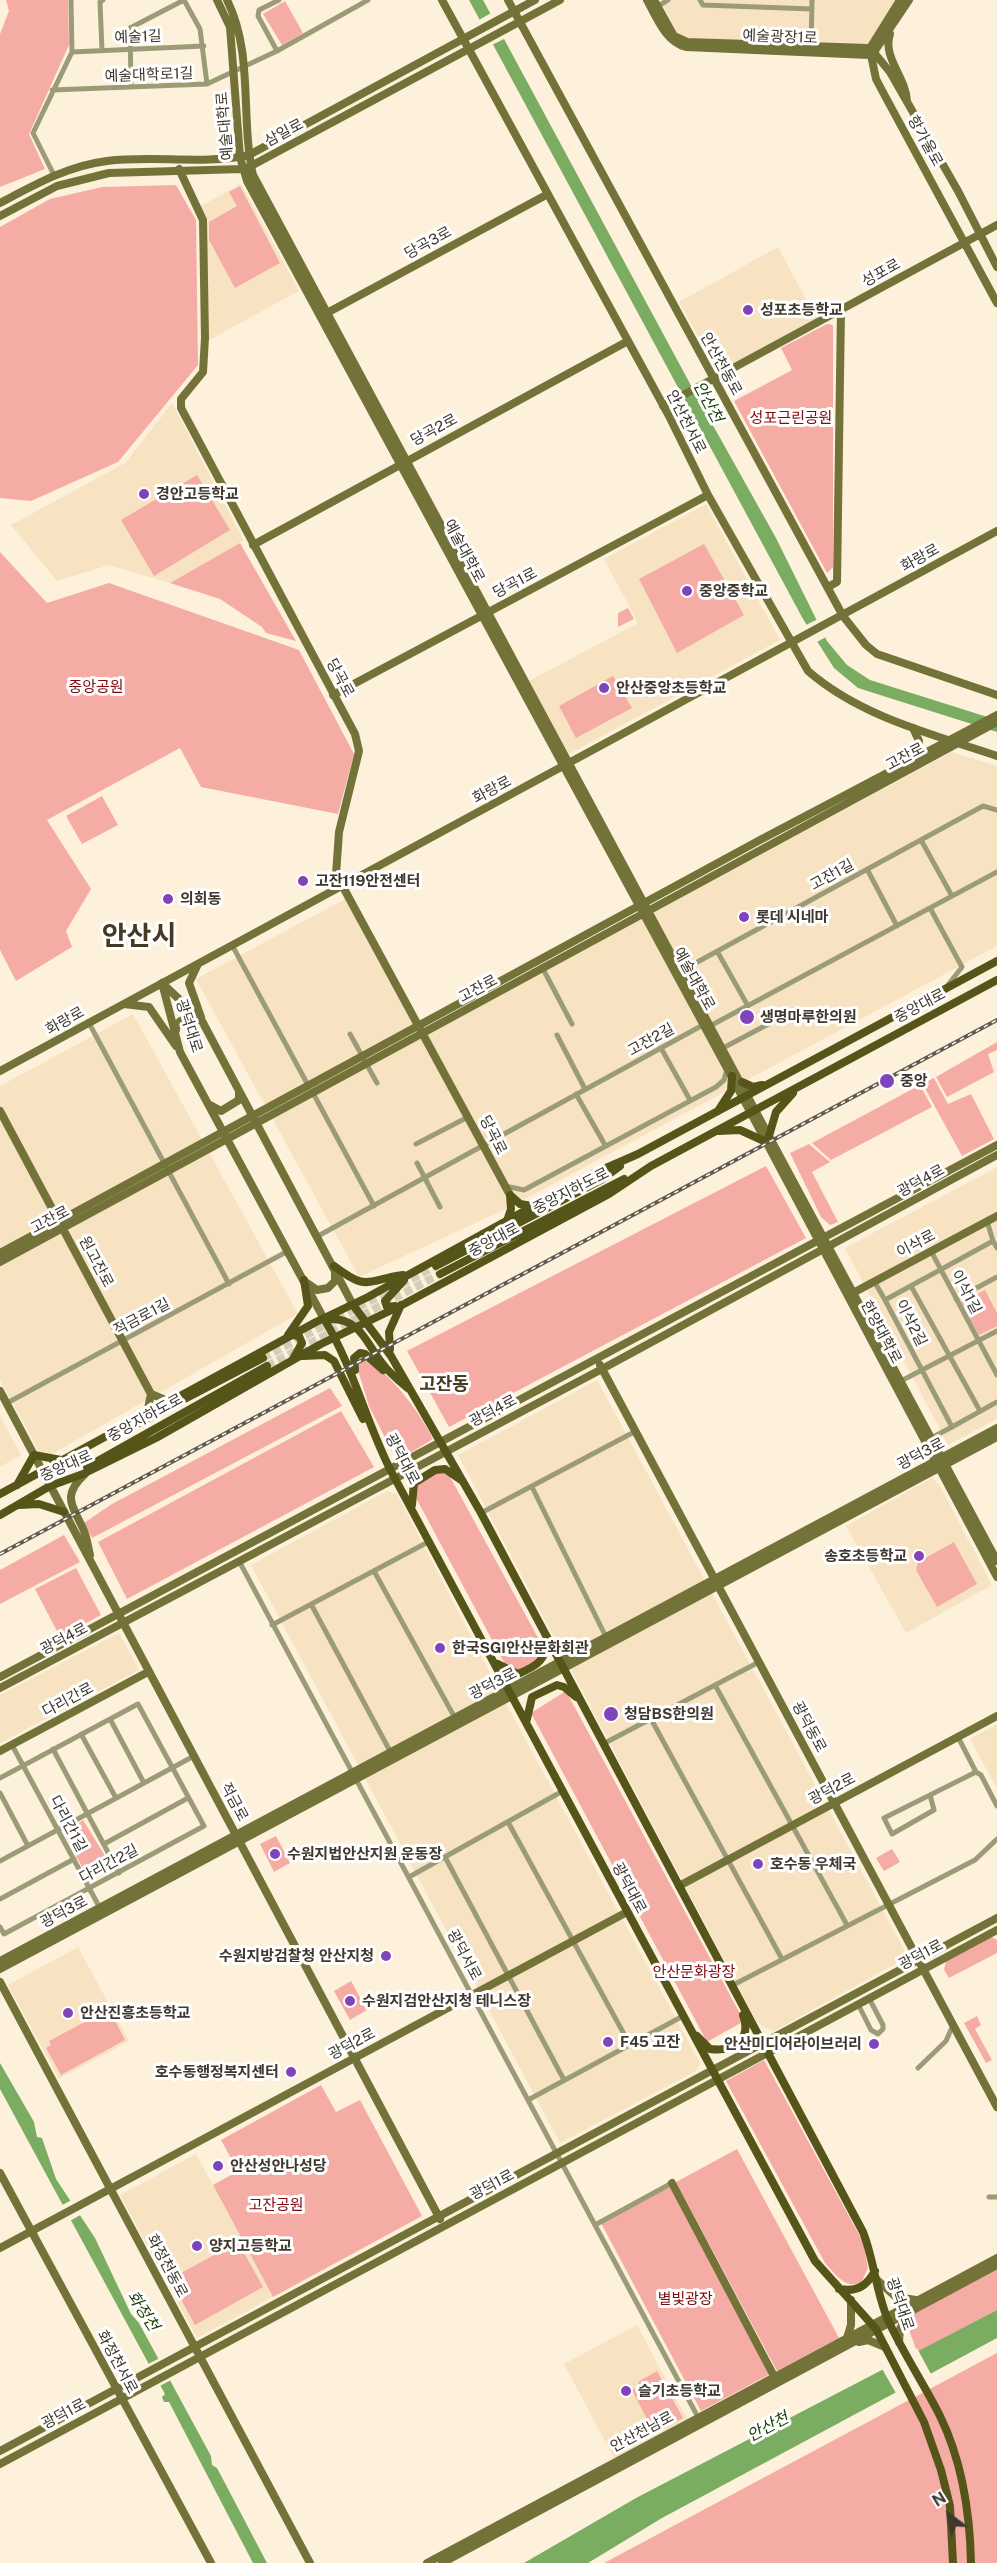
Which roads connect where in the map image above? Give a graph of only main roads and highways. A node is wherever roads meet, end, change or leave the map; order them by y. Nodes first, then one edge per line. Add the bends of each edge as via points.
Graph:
1 (997, 961) edge
2 (997, 980) edge
3 (730, 1072) road end
4 (787, 1075) junction
5 (741, 1082) road end
6 (799, 1087) junction
7 (717, 1112) junction
8 (715, 1131) junction
9 (638, 1154) junction
10 (651, 1166) junction
11 (533, 1206) junction
12 (507, 1221) junction
13 (334, 1266) road end
14 (409, 1274) junction
15 (304, 1280) road end
16 (353, 1305) junction
17 (402, 1305) junction
18 (324, 1319) junction
19 (368, 1322) junction
20 (356, 1327) junction
21 (335, 1336) junction
22 (289, 1337) junction
23 (303, 1356) junction
24 (391, 1356) junction
25 (281, 1369) junction
26 (391, 1375) junction
27 (356, 1378) junction
28 (413, 1393) junction
29 (370, 1426) junction
30 (114, 1434) junction
31 (64, 1460) junction
32 (68, 1478) junction
33 (464, 1482) junction
34 (16, 1485) junction
35 (0, 1494) edge
36 (19, 1505) junction
37 (412, 1506) junction
38 (64, 1512) road end
39 (0, 1515) edge
40 (547, 1636) junction
41 (495, 1662) junction
42 (579, 1699) junction
43 (527, 1723) junction
44 (739, 1999) junction
45 (688, 2027) junction
46 (876, 2275) junction
47 (839, 2289) junction
48 (953, 2563) edge
49 (971, 2563) edge

1 - 4 main road, 중앙대로
2 - 6 main road, 중앙대로
3 - 7 main road via 731,1091
4 - 5 main road via 760,1086
4 - 7 main road, 중앙대로
6 - 8 main road, 중앙대로
6 - 8 main road via 776,1112 767,1138 740,1130
7 - 9 main road, 중앙대로
8 - 10 main road, 중앙대로
9 - 10 main road, 중앙지하도로 via 601,1180 438,1270
9 - 11 main road, 중앙대로
10 - 17 main road, 중앙대로 via 609,1194
11 - 12 main road, 중앙대로
11 - 12 main road via 520,1204 510,1195
12 - 14 main road, 중앙대로
13 - 14 main road via 363,1283
14 - 16 main road, 중앙대로
14 - 17 main road via 384,1302 389,1307
15 - 22 main road via 308,1306
16 - 18 main road, 중앙대로
16 - 19 main road, 광덕대로
17 - 19 main road, 중앙대로
17 - 24 main road via 389,1332
18 - 20 main road via 334,1318
18 - 21 main road, 광덕대로
18 - 22 main road, 중앙대로
19 - 20 main road, 중앙대로
19 - 24 main road, 광덕대로
20 - 21 main road, 중앙대로
20 - 26 main road
21 - 23 main road, 중앙대로
21 - 27 main road, 광덕대로
22 - 25 main road via 299,1336 303,1343 296,1357
22 - 30 main road, 중앙대로
23 - 25 main road, 중앙대로
23 - 29 main road via 325,1355 334,1360
24 - 28 main road, 광덕대로
25 - 32 main road, 중앙대로 via 87,1473
26 - 27 main road via 360,1353 354,1358
26 - 28 main road
27 - 29 main road, 광덕대로
28 - 33 main road, 광덕대로
29 - 37 main road, 광덕대로
30 - 31 main road, 중앙대로
30 - 32 main road, 중앙지하도로 via 265,1362
31 - 34 main road, 중앙대로
31 - 34 main road via 34,1455
32 - 36 main road, 중앙대로
33 - 37 main road via 445,1468 435,1470 414,1483
33 - 40 main road, 광덕대로
34 - 35 main road, 중앙대로
36 - 38 main road via 39,1504
36 - 39 main road, 중앙대로
37 - 41 main road, 광덕대로
40 - 41 main road via 543,1658 522,1672 512,1672
40 - 42 main road, 광덕대로
41 - 43 main road, 광덕대로
42 - 43 main road via 564,1687 552,1686 529,1702
42 - 44 main road, 광덕대로
43 - 45 main road, 광덕대로
44 - 45 main road via 747,2031 740,2041 724,2049 710,2049
44 - 46 main road, 광덕대로 via 863,2232
45 - 47 main road, 광덕대로 via 815,2261
46 - 47 main road via 863,2287 852,2291
46 - 49 main road, 광덕대로 via 888,2320 941,2417 957,2462 965,2492
47 - 48 main road, 광덕대로 via 874,2327 913,2401 941,2470 950,2506

